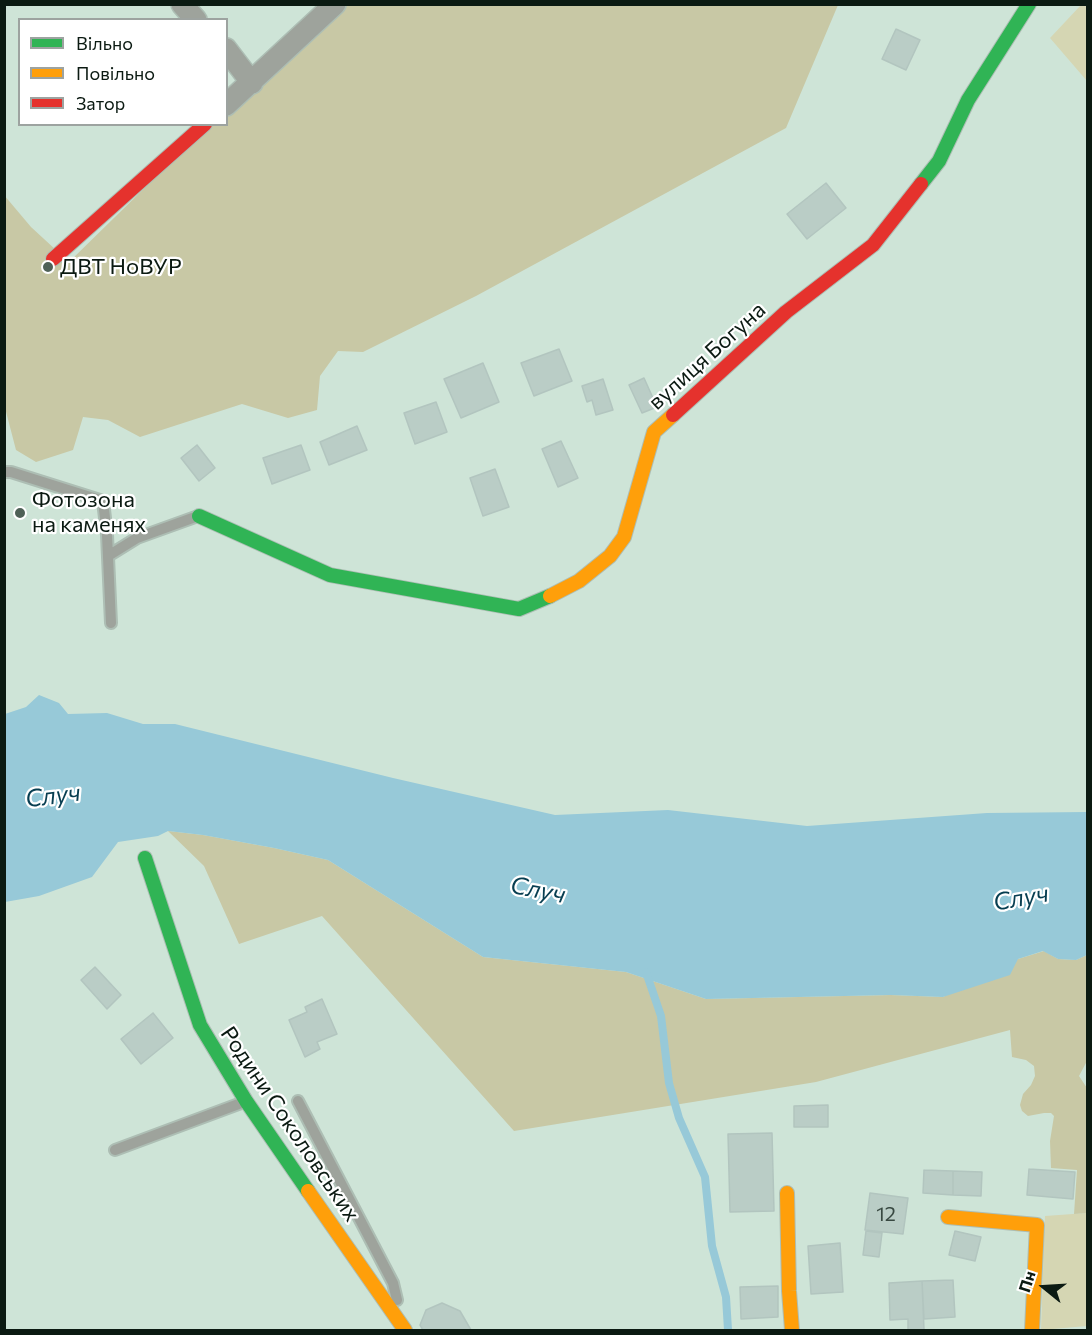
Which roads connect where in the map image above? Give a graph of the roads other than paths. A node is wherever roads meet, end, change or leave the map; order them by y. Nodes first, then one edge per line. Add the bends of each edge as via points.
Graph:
1 (182, 4) edge
2 (335, 4) edge
3 (1029, 4) edge
4 (194, 18) edge
5 (228, 52) edge
6 (252, 83) junction
7 (228, 103) edge
8 (203, 126) edge
9 (53, 259) dead end
10 (4, 472) edge
11 (199, 516) joint
12 (108, 556) junction
13 (111, 623) dead end
14 (145, 858) dead end
15 (246, 1101) junction
16 (298, 1101) dead end
17 (115, 1150) dead end
18 (787, 1193) dead end
19 (948, 1217) dead end
20 (404, 1329) edge
21 (792, 1330) edge
22 (1032, 1330) edge

1 - 4 street
2 - 6 street
3 - 11 street, вулиця Богуна via 968,100 939,161 873,245 786,312 654,432 624,537 610,556 579,581 519,609 407,590 330,575
5 - 6 street
6 - 7 street
8 - 9 street
10 - 12 lane via 103,501
11 - 12 lane via 137,538
12 - 13 lane
14 - 15 street, Родини Соколовських via 200,1025
15 - 17 lane
15 - 20 street, Родини Соколовських
16 - 20 lane via 393,1283
18 - 21 street
19 - 22 street via 1036,1225

